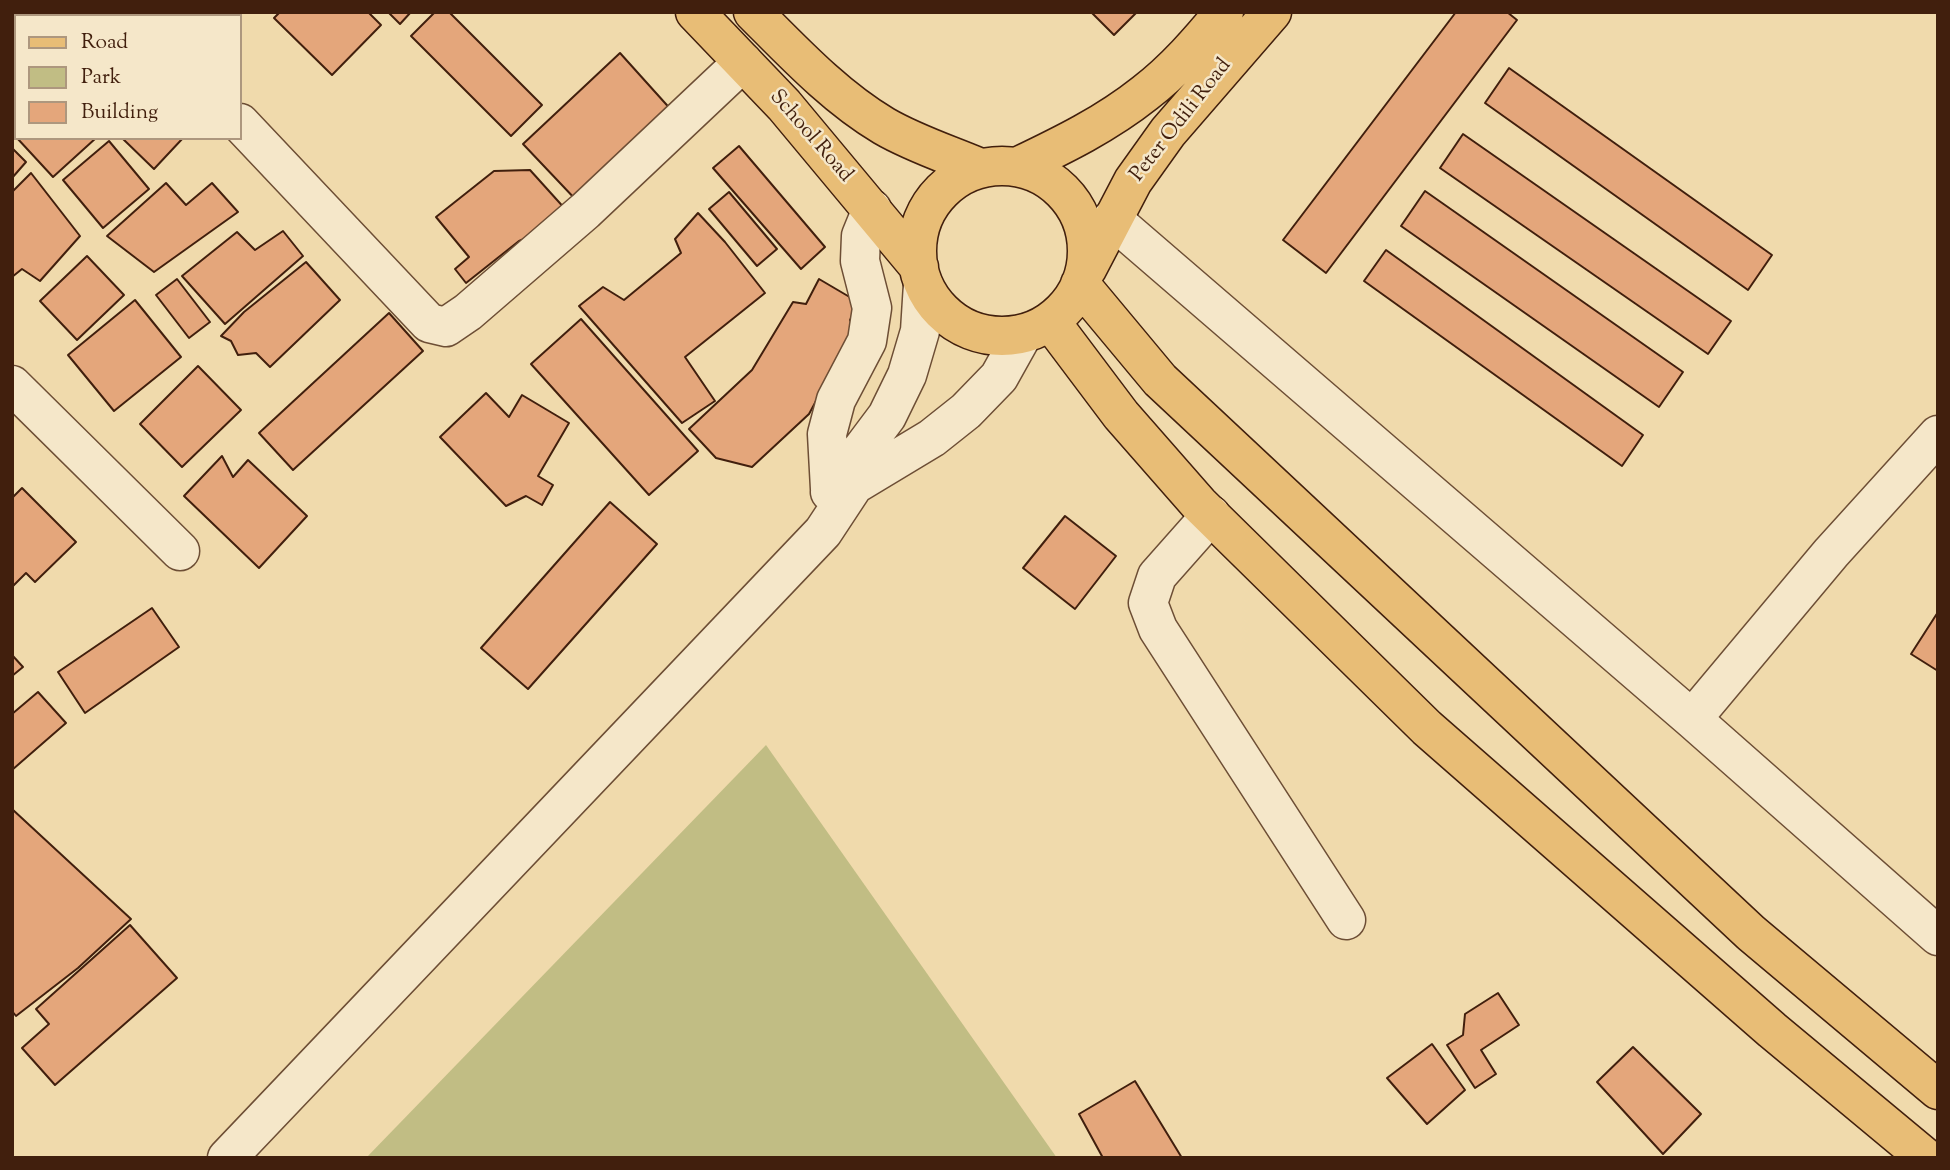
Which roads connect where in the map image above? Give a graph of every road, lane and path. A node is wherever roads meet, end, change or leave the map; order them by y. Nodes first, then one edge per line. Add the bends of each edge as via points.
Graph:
1 (695, 12) edge
2 (753, 12) edge
3 (1224, 12) edge
4 (1272, 12) edge
5 (743, 62) junction
6 (242, 125) edge
7 (1019, 166) junction
8 (978, 167) junction
9 (872, 209) junction
10 (1112, 219) junction
11 (921, 276) junction
12 (1082, 279) junction
13 (1037, 328) junction
14 (12, 385) edge
15 (1938, 435) edge
16 (830, 489) junction
17 (1211, 515) junction
18 (823, 532) junction
19 (180, 551) dead end
20 (1692, 719) junction
21 (1346, 919) dead end
22 (1938, 936) edge
23 (1938, 1090) edge
24 (227, 1158) edge
25 (1926, 1158) edge

1 - 5 main road, School Road
2 - 8 main road via 845,98 884,126
3 - 7 main road, Peter Odili Road via 1147,92 1077,138
4 - 10 main road, Peter Odili Road via 1168,132
5 - 6 street via 585,211 446,327 429,323
5 - 9 main road, School Road
7 - 8 main road
7 - 12 main road via 1047,177 1069,197 1083,223 1088,253
8 - 11 main road via 951,180 930,202 919,229 916,255
9 - 11 main road, School Road
9 - 16 street via 861,236 860,261 872,308 867,341 836,400 827,434
10 - 12 main road, Peter Odili Road
10 - 20 street
11 - 13 main road via 939,309 963,327 994,337
11 - 16 street via 920,331 907,375 887,416
12 - 13 main road via 1072,301
12 - 23 main road via 1170,389 1751,933
13 - 17 main road
13 - 18 street via 966,411 932,438 854,485
14 - 19 street
15 - 20 street via 1831,553
16 - 18 street
17 - 21 street via 1157,576 1148,603 1158,629
17 - 25 main road via 1427,728 1772,1030
18 - 24 street
20 - 22 street

